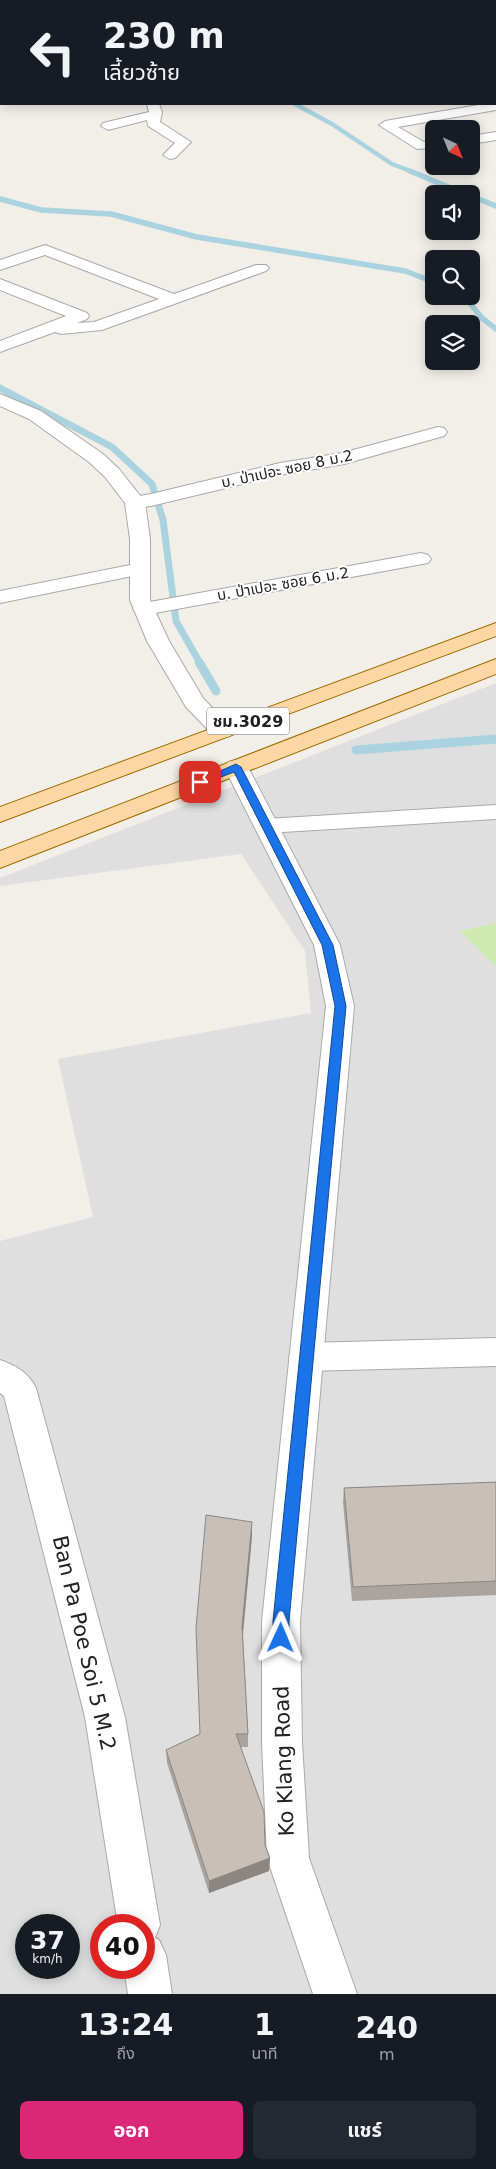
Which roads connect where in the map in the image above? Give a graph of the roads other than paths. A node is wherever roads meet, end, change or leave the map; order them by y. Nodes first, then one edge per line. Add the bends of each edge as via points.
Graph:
1 (496, 106) edge
2 (154, 109) edge
3 (108, 126) dead end
4 (496, 136) edge
5 (480, 139) edge
6 (425, 146) edge
7 (170, 155) dead end
8 (0, 265) edge
9 (261, 268) dead end
10 (0, 284) edge
11 (174, 299) junction
12 (48, 329) junction
13 (0, 348) edge
14 (0, 399) edge
15 (438, 432) dead end
16 (150, 500) junction
17 (421, 559) dead end
18 (140, 569) junction
19 (0, 598) edge
20 (144, 609) junction
21 (496, 629) edge
22 (496, 666) edge
23 (222, 731) junction
24 (236, 767) junction
25 (496, 812) edge
26 (0, 815) edge
27 (266, 826) junction
28 (0, 860) edge
29 (496, 1352) edge
30 (306, 1357) junction
31 (0, 1374) edge
32 (137, 1914) edge
33 (148, 1979) edge
34 (150, 1994) edge
35 (335, 1994) edge

1 - 6 street via 385,125
2 - 3 street
2 - 7 street via 153,123 184,142
4 - 5 street
8 - 11 street via 45,250
9 - 11 street
10 - 12 street via 81,316
11 - 12 street via 96,326
12 - 13 street
14 - 16 street via 35,415
15 - 16 street, บ. ป่าเปอะ ซอย 8 ม.2 via 344,458 280,469
16 - 18 street via 140,539
17 - 20 street, บ. ป่าเปอะ ซอย 6 ม.2
18 - 19 street
18 - 20 street via 140,600
20 - 23 street via 158,641 194,702
21 - 23 main road, ชม.3029
22 - 24 main road, ชม.3029
23 - 26 main road, ชม.3029
24 - 27 street, Ko Klang Road
24 - 28 main road, ชม.3029
25 - 27 street
27 - 30 street, Ko Klang Road via 327,945 340,1006
29 - 30 street
30 - 35 street, Ko Klang Road via 281,1621 282,1742 288,1858
31 - 32 street, Ban Pa Poe Soi 5 M.2 via 19,1388 104,1717
33 - 34 street

